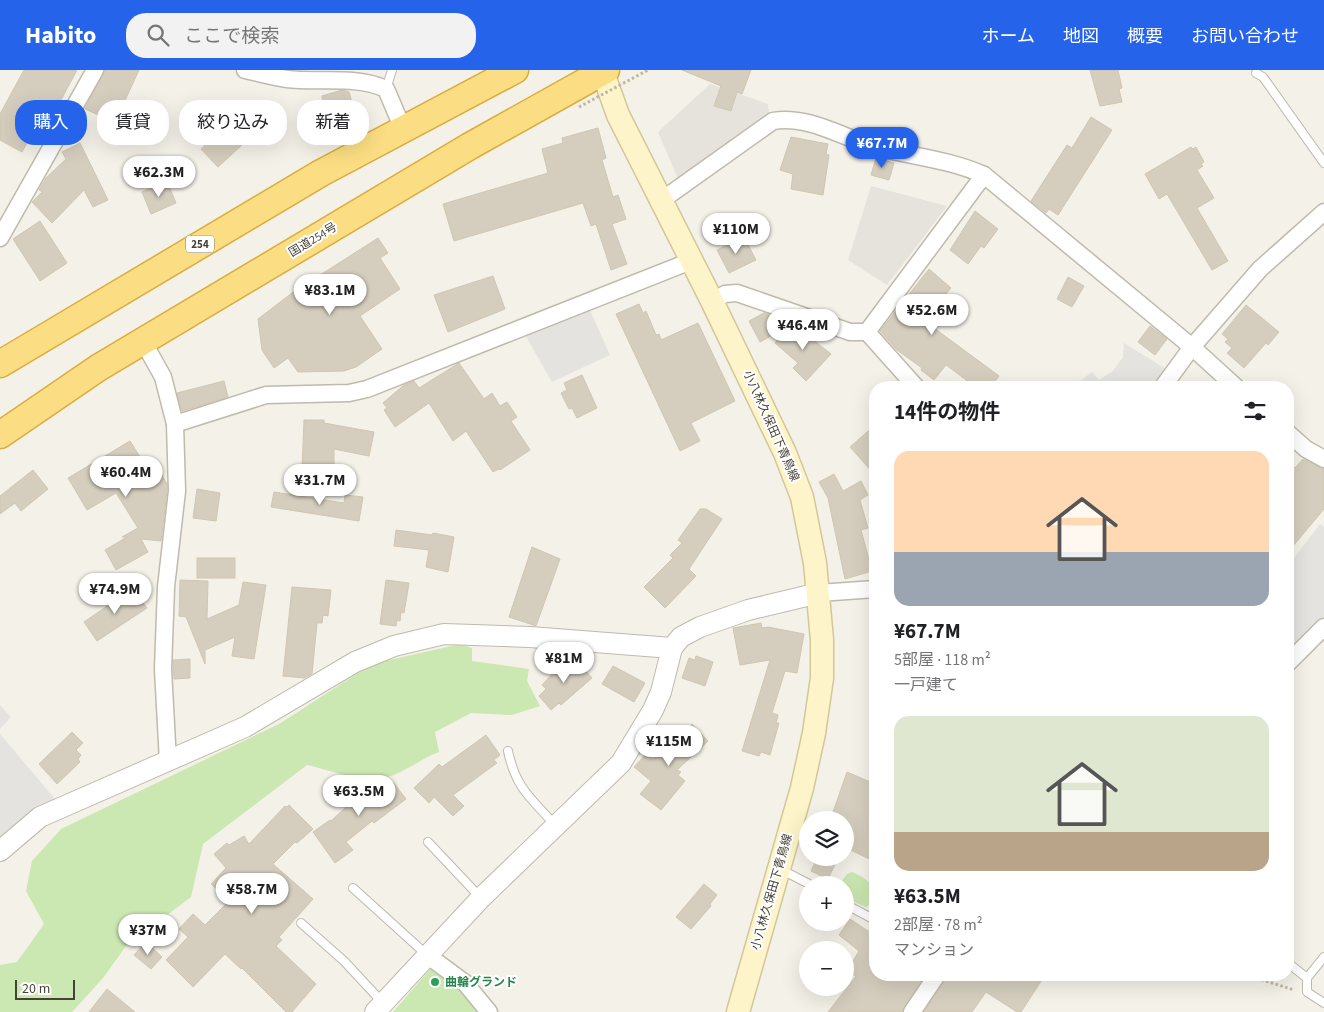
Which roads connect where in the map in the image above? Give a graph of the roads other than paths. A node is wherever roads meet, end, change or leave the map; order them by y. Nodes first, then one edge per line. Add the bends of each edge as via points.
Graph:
1 (95, 70) edge
2 (245, 70) edge
3 (392, 70) edge
4 (515, 70) edge
5 (603, 71) edge
6 (1256, 72) dead end
7 (386, 89) junction
8 (403, 129) junction
9 (1324, 163) edge
10 (984, 175) junction
11 (662, 200) junction
12 (1324, 212) edge
13 (6, 213) edge
14 (0, 238) edge
15 (691, 261) junction
16 (712, 301) junction
17 (867, 332) junction
18 (143, 341) junction
19 (1192, 347) junction
20 (0, 364) edge
21 (911, 381) edge
22 (1167, 381) edge
23 (1229, 381) edge
24 (175, 424) junction
25 (0, 435) edge
26 (1294, 438) edge
27 (1324, 459) edge
28 (869, 589) edge
29 (819, 593) junction
30 (1324, 627) edge
31 (672, 648) junction
32 (1294, 657) edge
33 (508, 751) dead end
34 (168, 762) junction
35 (556, 826) junction
36 (428, 842) dead end
37 (0, 851) edge
38 (779, 868) junction
39 (799, 879) edge
40 (353, 888) dead end
41 (481, 898) junction
42 (854, 909) edge
43 (869, 917) edge
44 (300, 923) dead end
45 (427, 955) junction
46 (1324, 956) edge
47 (1294, 968) edge
48 (1307, 978) junction
49 (933, 981) edge
50 (1324, 1003) edge
51 (379, 1007) edge
52 (489, 1012) edge
53 (738, 1012) edge
54 (912, 1012) edge

1 - 13 street
2 - 7 street via 287,79 359,81
3 - 7 lane
4 - 8 highway, 254
5 - 11 main road, 小八林久保田下青鳥線 via 618,115
5 - 18 highway, 国道254号 via 461,151
6 - 9 lane via 1263,77
7 - 8 street
8 - 20 highway, 254 via 248,215
10 - 11 street via 788,119 773,121
10 - 17 street
10 - 19 street
11 - 15 main road, 小八林久保田下青鳥線
12 - 19 street via 1260,269
13 - 14 street
15 - 16 main road, 小八林久保田下青鳥線
15 - 24 street via 367,389 349,393 266,395
16 - 17 street via 737,292 850,332
16 - 29 main road, 小八林久保田下青鳥線 via 785,453 802,497
17 - 21 street
18 - 24 street via 163,377
18 - 25 highway, 国道254号
19 - 22 street
19 - 23 street
24 - 34 street via 177,490 166,587 163,669
26 - 27 street
28 - 29 street
29 - 31 street via 748,610 708,624 681,637
29 - 38 main road, 小八林久保田下青鳥線 via 822,678 802,788
30 - 32 street
31 - 34 street via 444,634 394,646 355,662 245,727
31 - 35 street via 661,692 621,763
33 - 35 lane via 518,784
34 - 37 street via 40,817
35 - 41 street
36 - 41 lane
38 - 39 lane
38 - 53 main road, 小八林久保田下青鳥線
40 - 45 lane
41 - 45 street
42 - 43 lane
44 - 51 lane via 344,960
45 - 51 street
45 - 52 street via 465,983
46 - 48 lane
47 - 48 lane
48 - 50 lane via 1307,992
49 - 54 street

